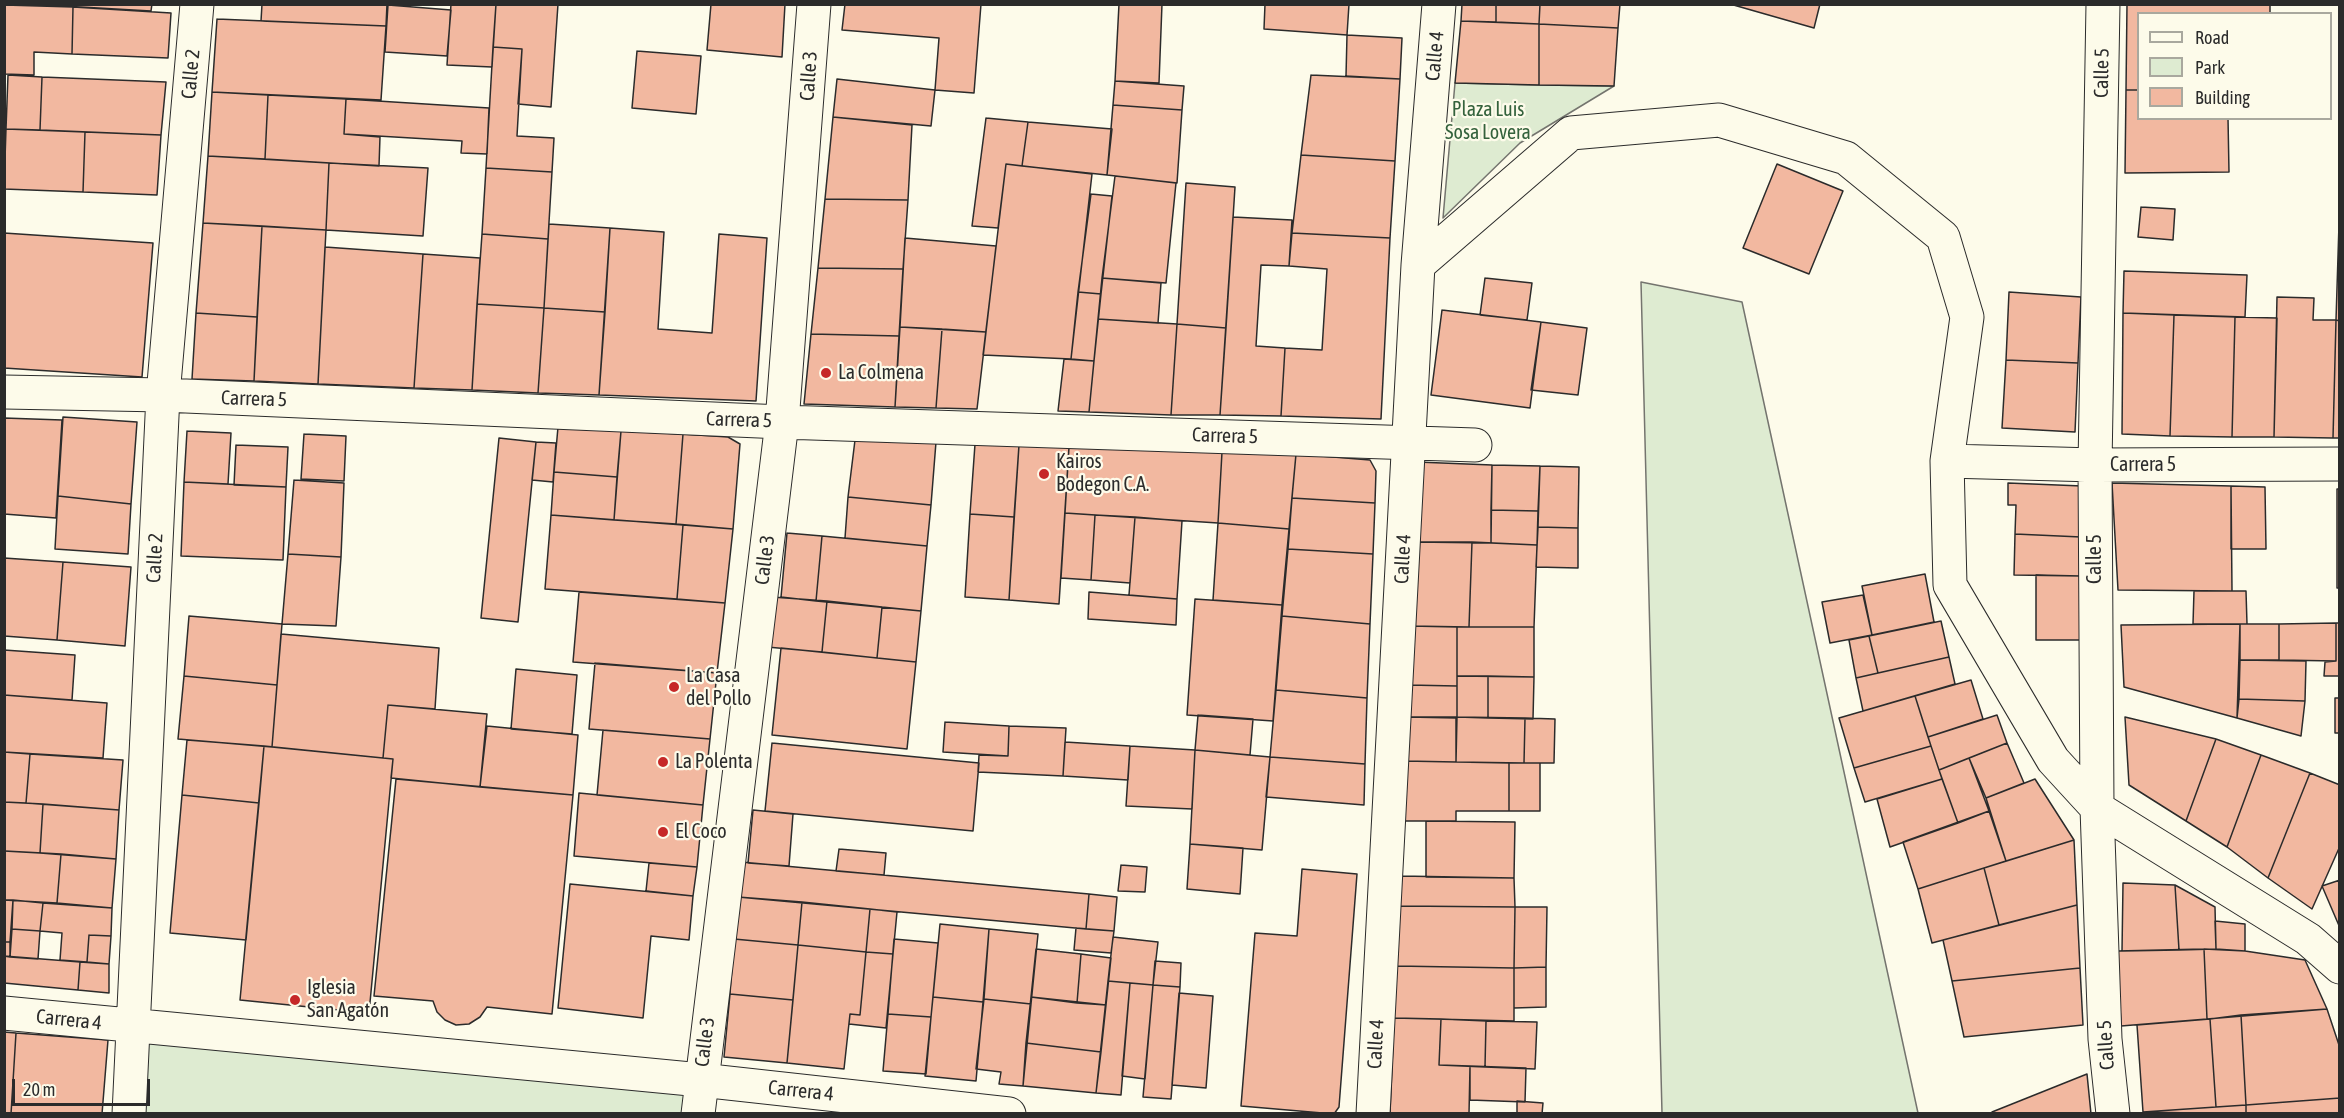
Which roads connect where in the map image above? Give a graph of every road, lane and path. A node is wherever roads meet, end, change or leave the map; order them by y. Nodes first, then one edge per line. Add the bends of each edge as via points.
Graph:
1 (197, 4) edge
2 (814, 4) edge
3 (1439, 4) edge
4 (2103, 4) edge
5 (1418, 265) junction
6 (4, 392) edge
7 (163, 395) junction
8 (782, 422) junction
9 (1409, 442) junction
10 (1475, 445) dead end
11 (1947, 461) junction
12 (2340, 464) edge
13 (2095, 465) junction
14 (2097, 808) junction
15 (2340, 968) edge
16 (4, 1013) edge
17 (133, 1027) junction
18 (701, 1080) junction
19 (129, 1113) edge
20 (698, 1113) edge
21 (1009, 1113) edge
22 (1373, 1113) edge
23 (2113, 1113) edge

1 - 7 street, Calle 2
2 - 8 street, Calle 3
3 - 5 street, Calle 4
4 - 13 street, Calle 5
5 - 9 street, Calle 4
5 - 11 street via 1571,134 1719,120 1846,158 1942,237 1967,317
6 - 7 street, Carrera 5
7 - 8 street, Carrera 5
7 - 17 street, Calle 2
8 - 9 street, Carrera 5
8 - 18 street, Calle 3
9 - 10 street, Carrera 5
9 - 22 street, Calle 4
11 - 13 street, Carrera 5
11 - 14 street via 1950,585 2053,760
12 - 13 street, Carrera 5
13 - 14 street, Calle 5
14 - 15 street via 2308,939
14 - 23 street, Calle 5 via 2105,1039
16 - 17 street, Carrera 4
17 - 18 street, Carrera 4
17 - 19 street, Calle 2
18 - 20 street, Calle 3
18 - 21 street, Carrera 4

